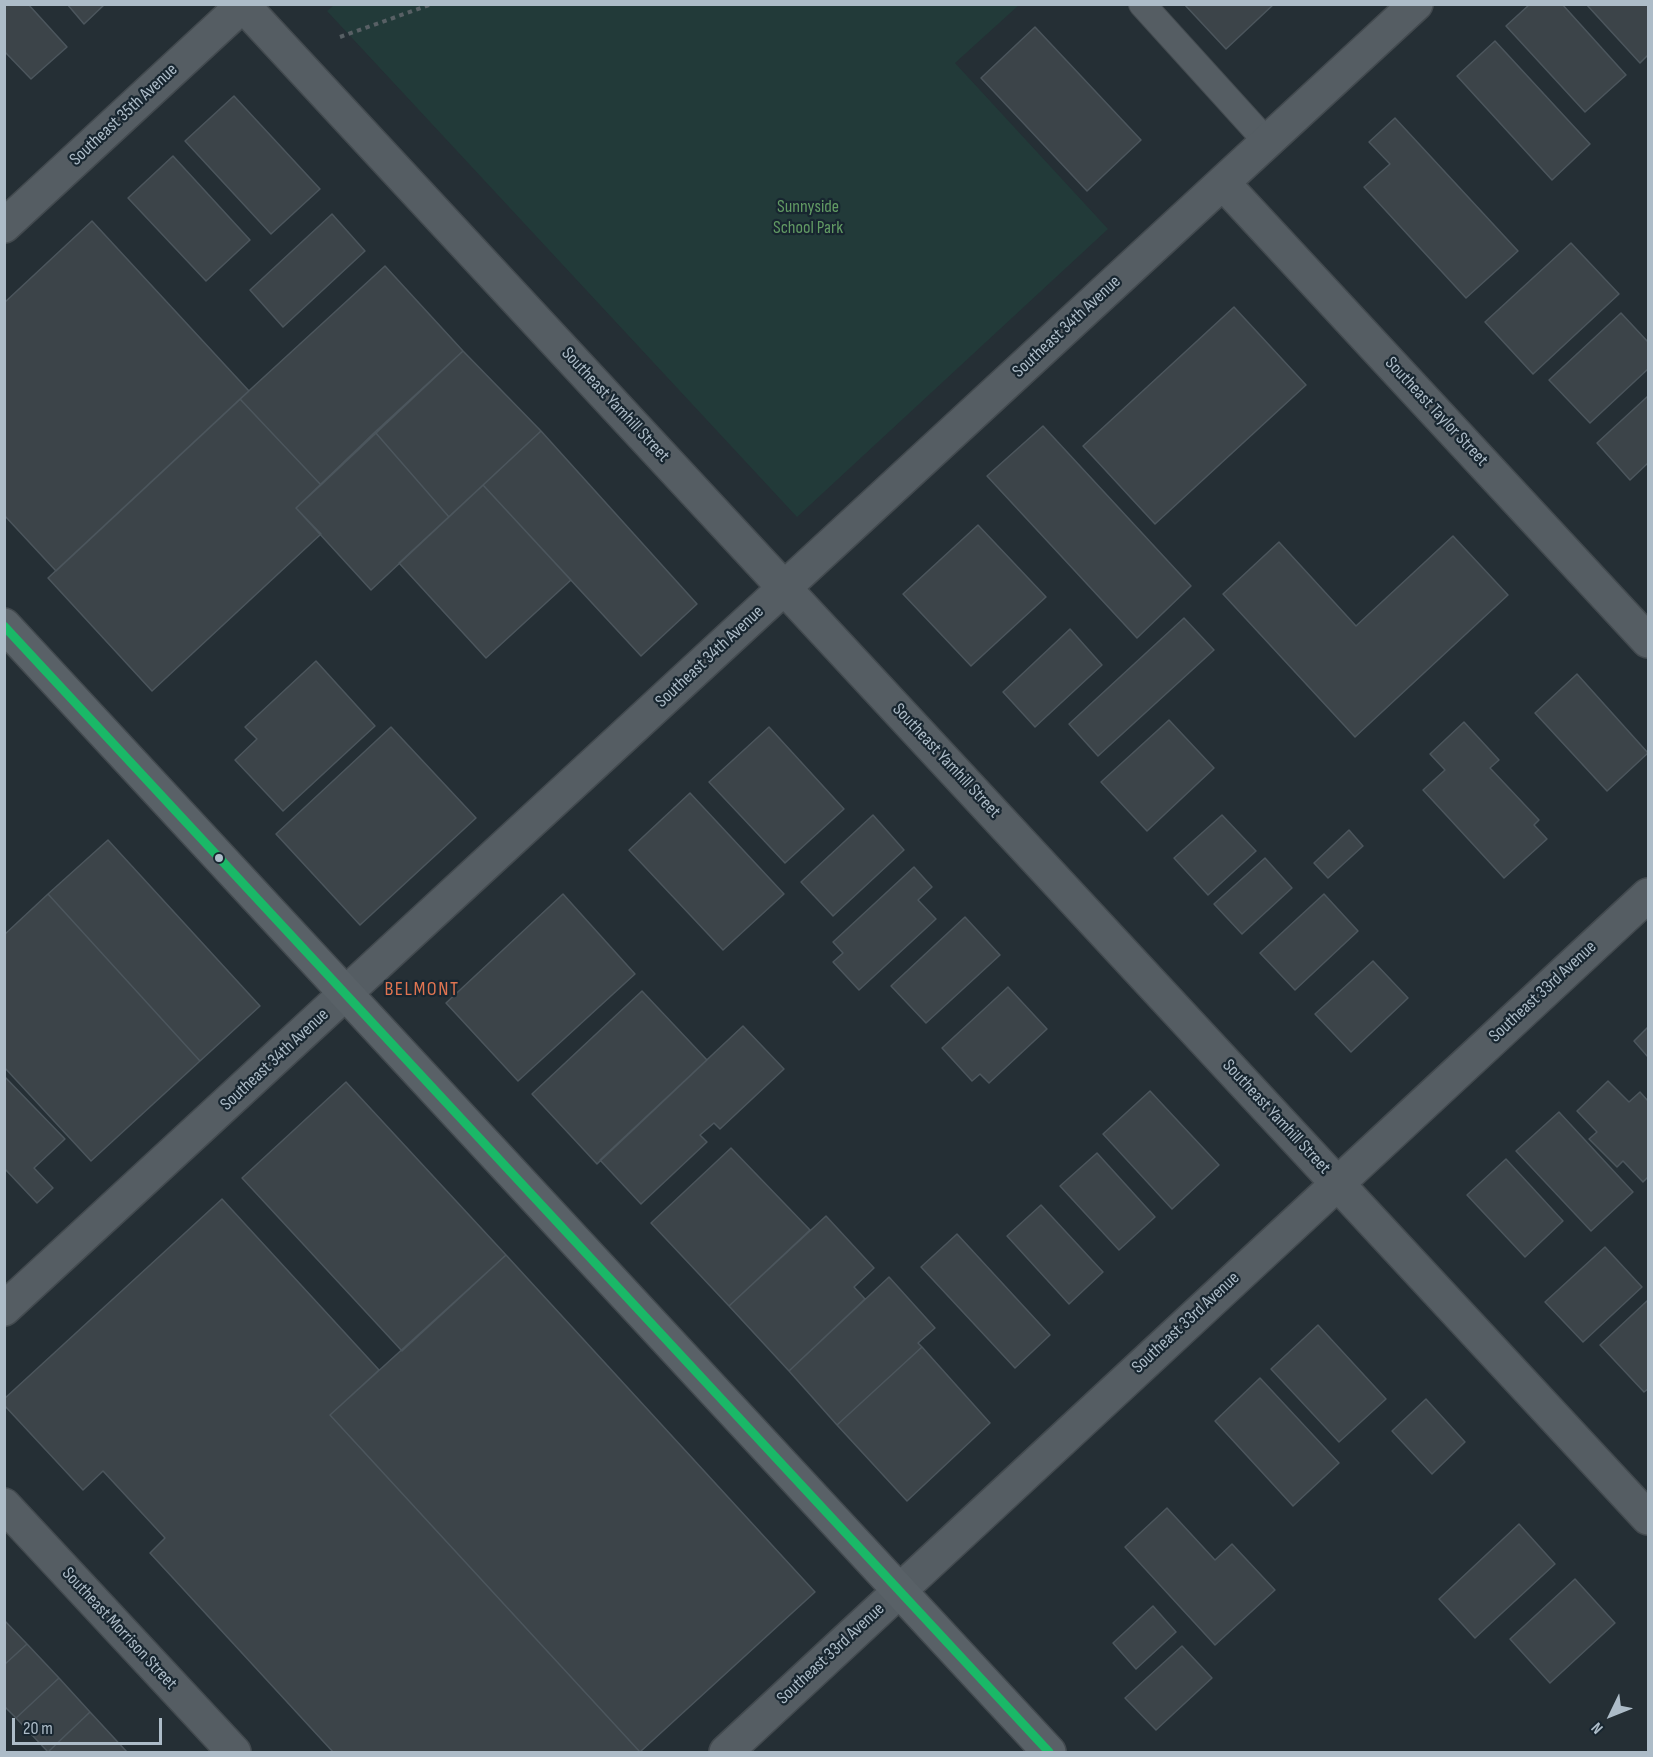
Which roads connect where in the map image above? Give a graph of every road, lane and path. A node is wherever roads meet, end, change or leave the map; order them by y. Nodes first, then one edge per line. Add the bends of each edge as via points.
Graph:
1 (432, 4) edge
2 (1142, 4) edge
3 (1416, 4) edge
4 (243, 5) edge
5 (340, 37) dead end
6 (1267, 142) junction
7 (1223, 183) junction
8 (4, 226) edge
9 (785, 588) junction
10 (4, 624) edge
11 (1648, 641) edge
12 (1648, 895) edge
13 (347, 993) junction
14 (1337, 1182) junction
15 (4, 1309) edge
16 (4, 1505) edge
17 (1648, 1518) edge
18 (899, 1591) junction
19 (234, 1752) edge
20 (726, 1752) edge
21 (1049, 1752) edge

1 - 5 path
2 - 6 lane
3 - 6 street, Southeast 34th Avenue
4 - 8 street, Southeast 35th Avenue
4 - 9 street, Southeast Yamhill Street
6 - 7 street, Southeast 34th Avenue
7 - 9 street, Southeast 34th Avenue
7 - 11 street, Southeast Taylor Street
9 - 13 street, Southeast 34th Avenue
9 - 14 street, Southeast Yamhill Street
10 - 13 main road
12 - 14 street, Southeast 33rd Avenue
13 - 15 street, Southeast 34th Avenue
13 - 18 main road
14 - 17 street, Southeast Yamhill Street
14 - 18 street, Southeast 33rd Avenue
16 - 19 street, Southeast Morrison Street
18 - 20 street, Southeast 33rd Avenue
18 - 21 main road

